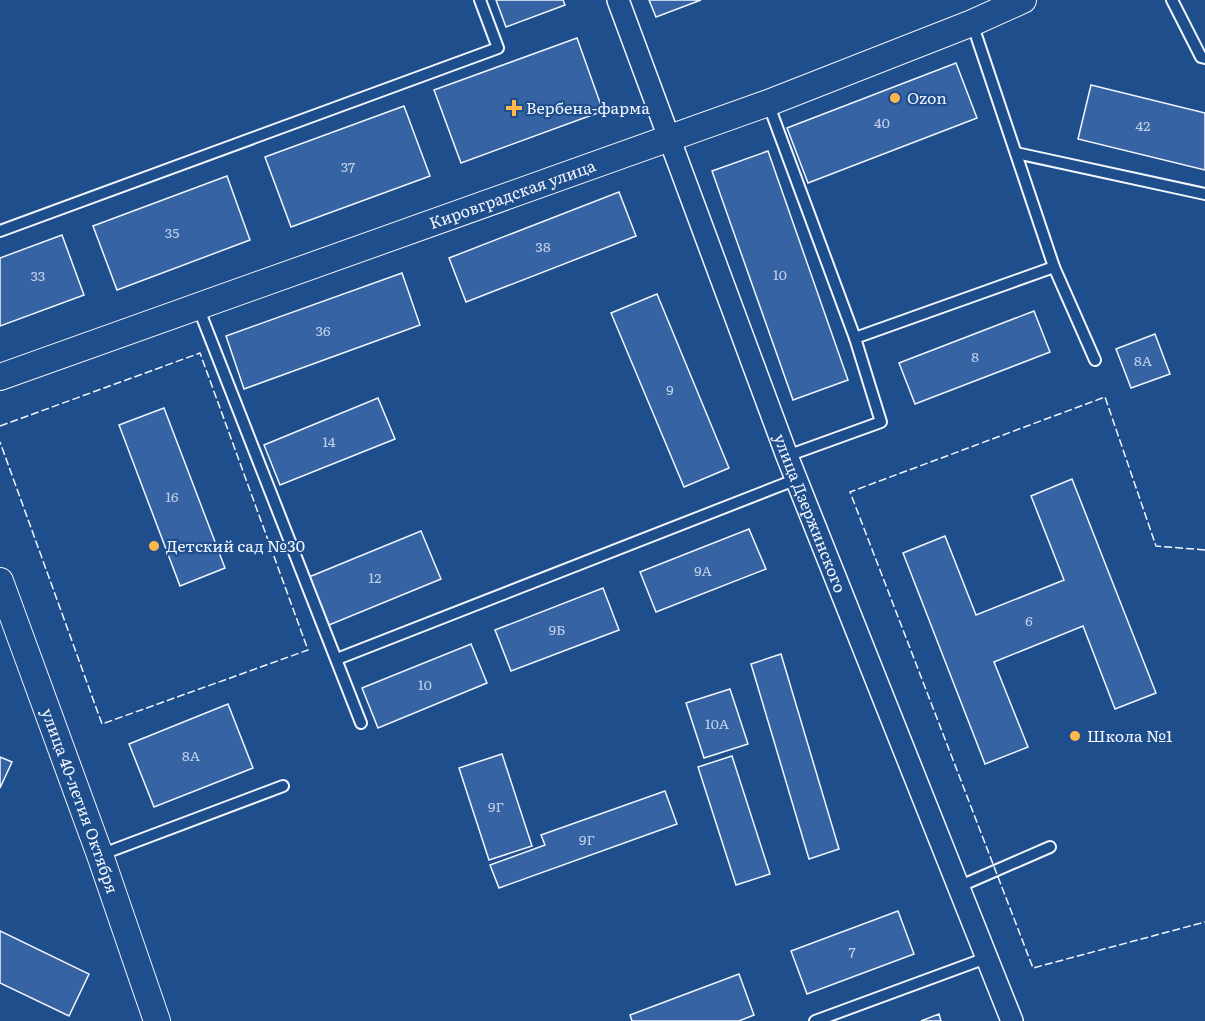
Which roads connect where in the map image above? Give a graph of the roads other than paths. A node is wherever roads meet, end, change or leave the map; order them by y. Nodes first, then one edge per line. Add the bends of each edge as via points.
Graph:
1 (480, 0) edge
2 (618, 0) edge
3 (1023, 0) edge
4 (1172, 0) edge
5 (972, 23) junction
6 (1205, 58) edge
7 (768, 103) junction
8 (668, 139) junction
9 (1016, 153) junction
10 (1205, 194) edge
11 (0, 231) edge
12 (1054, 267) junction
13 (198, 306) junction
14 (855, 338) junction
15 (1095, 360) dead end
16 (0, 377) edge
17 (787, 456) junction
18 (796, 479) junction
19 (0, 581) edge
20 (337, 659) junction
21 (361, 723) dead end
22 (283, 786) dead end
23 (1050, 847) dead end
24 (100, 855) junction
25 (958, 887) junction
26 (986, 958) junction
27 (157, 1021) edge
28 (815, 1021) edge
29 (1012, 1021) edge

1 - 11 lane via 498,48
2 - 8 street, улица Дзержинского
3 - 5 street, Кировградская улица
4 - 6 lane
5 - 7 street, Кировградская улица
5 - 9 lane
7 - 8 street, Кировградская улица
7 - 14 lane
8 - 13 street, Кировградская улица
8 - 17 street, улица Дзержинского
9 - 10 lane
9 - 12 lane
12 - 14 lane
12 - 15 lane
13 - 16 street, Кировградская улица
13 - 20 lane
14 - 17 lane via 881,422
17 - 18 street, улица Дзержинского
18 - 20 lane
18 - 25 street, улица Дзержинского
19 - 24 street, улица 40-летия Октября
20 - 21 lane
22 - 24 lane
23 - 25 lane
24 - 27 street, улица 40-летия Октября
25 - 26 street, улица Дзержинского
26 - 28 lane
26 - 29 street, улица Дзержинского

